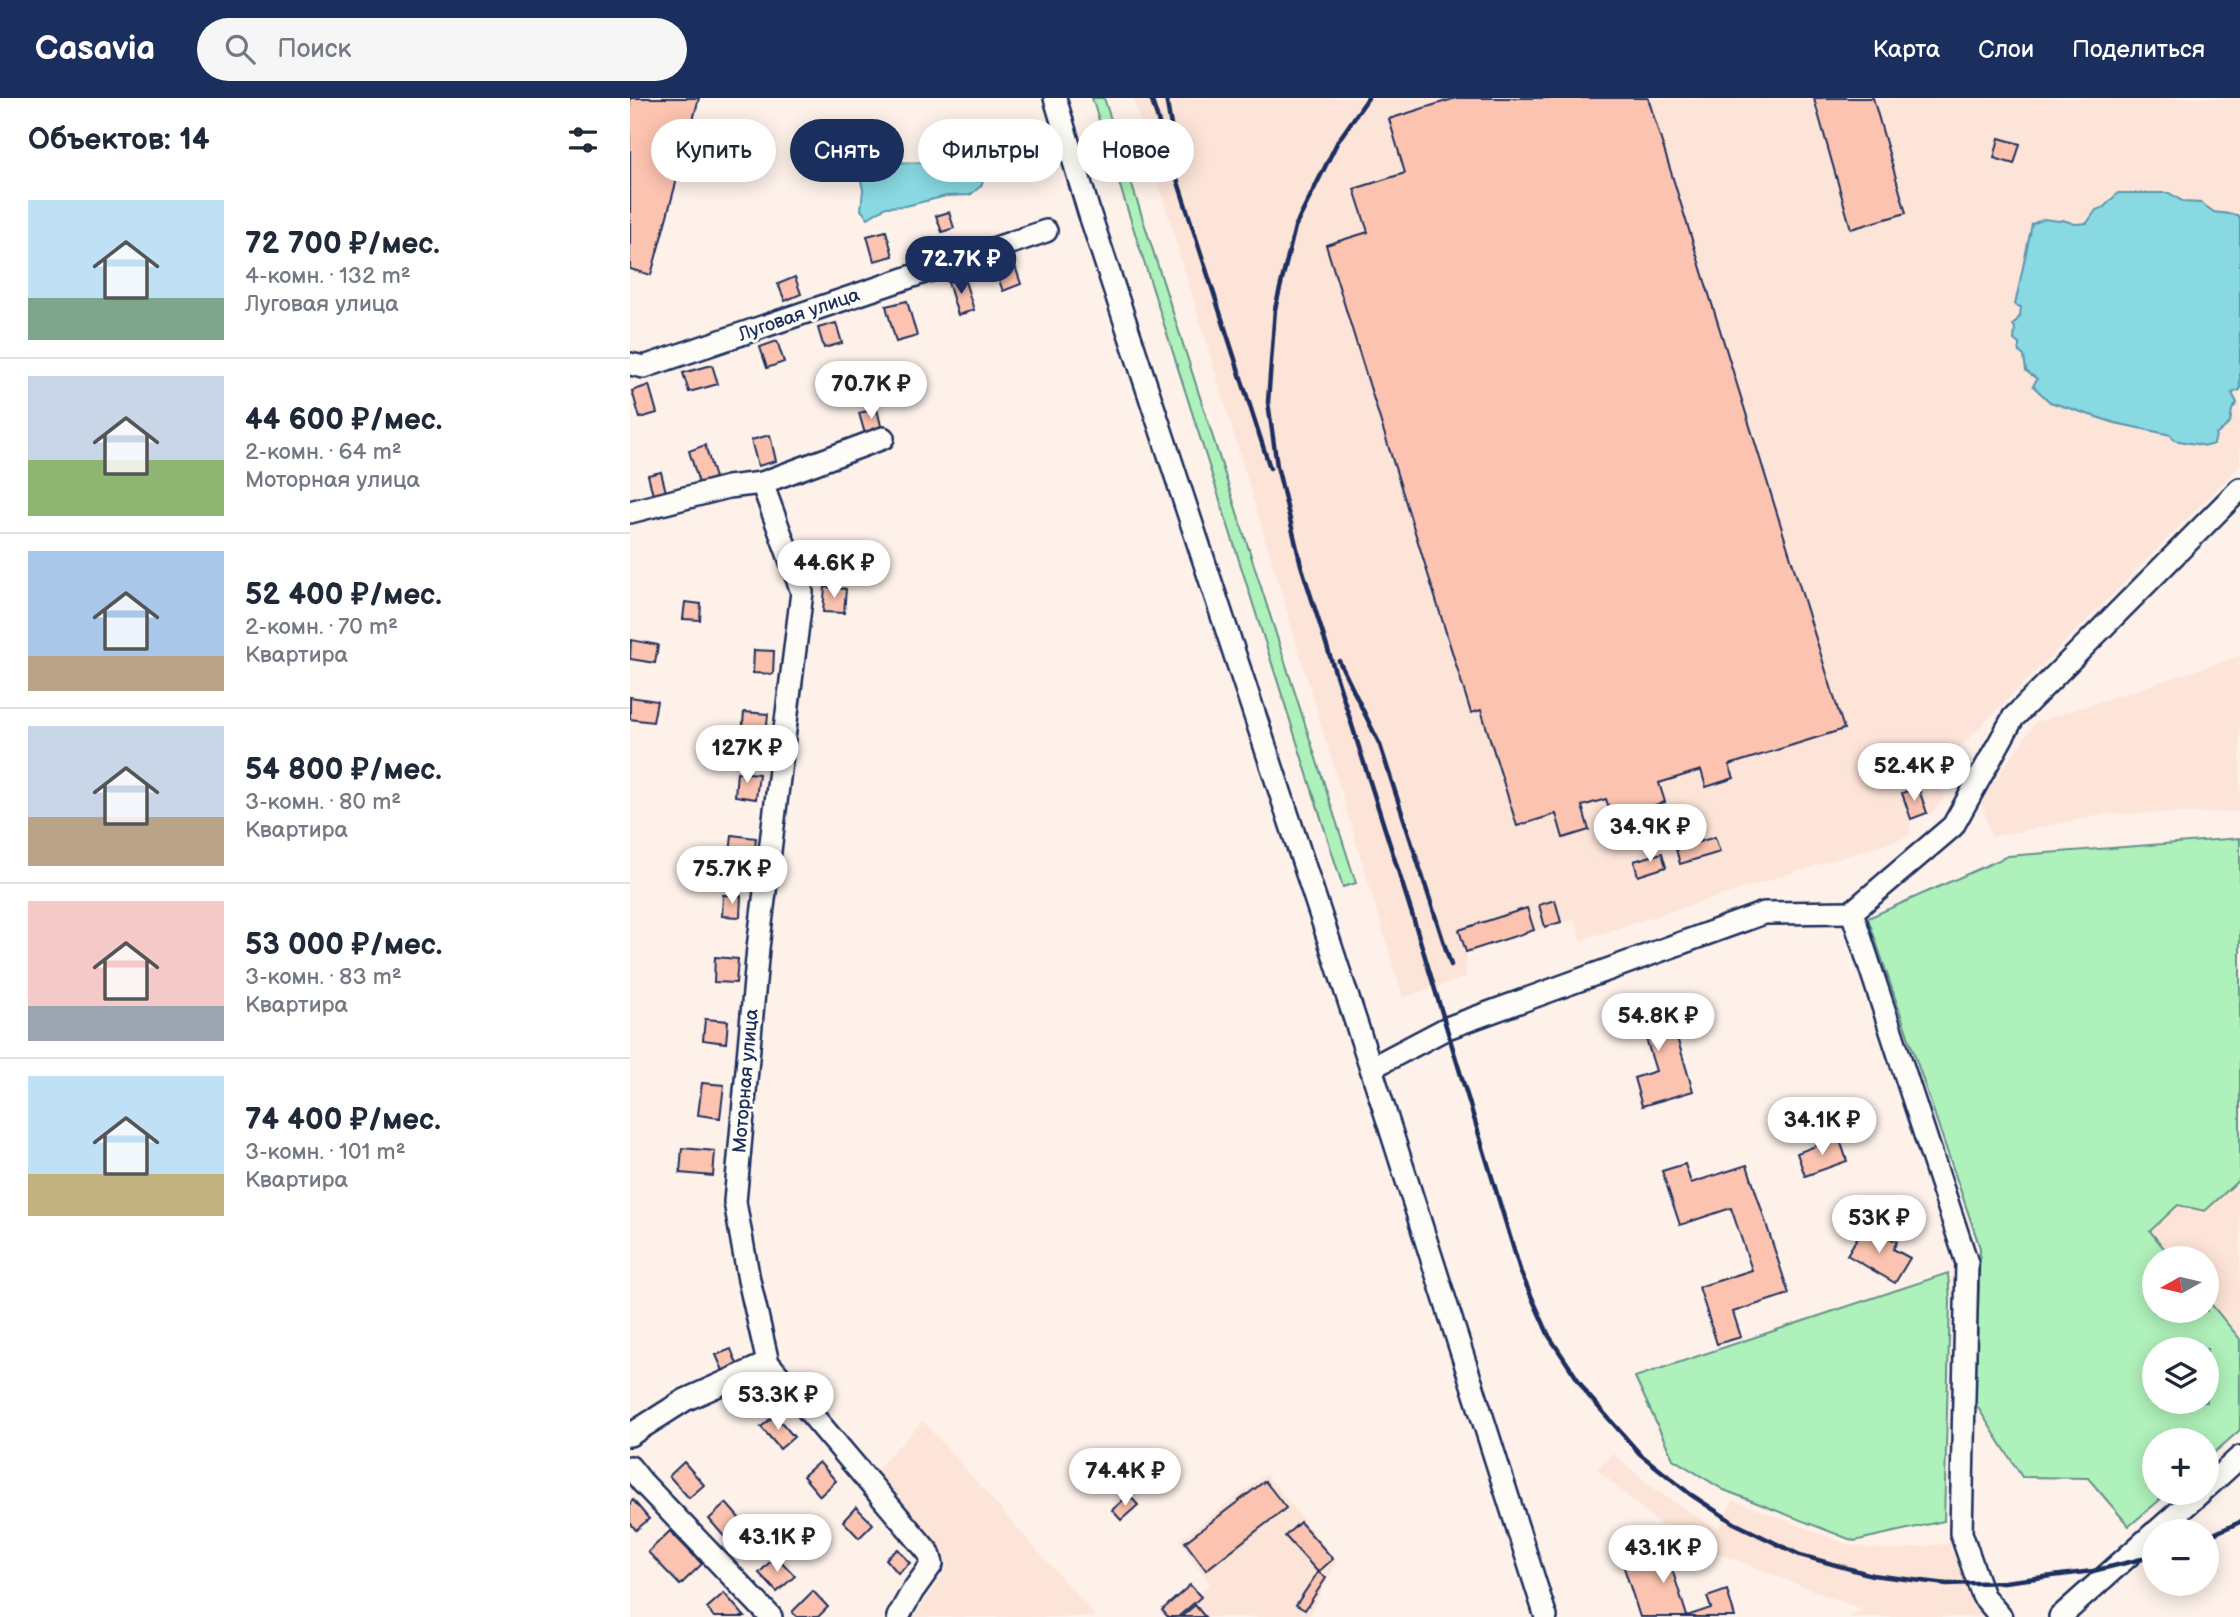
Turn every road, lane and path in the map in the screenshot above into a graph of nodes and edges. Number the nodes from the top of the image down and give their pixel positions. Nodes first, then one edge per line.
1 (1055, 98) edge
2 (1046, 231) dead end
3 (630, 364) edge
4 (883, 438) dead end
5 (762, 483) junction
6 (2240, 489) edge
7 (630, 512) edge
8 (1852, 912) junction
9 (1371, 1068) junction
10 (768, 1363) junction
11 (630, 1436) edge
12 (2240, 1457) edge
13 (630, 1467) edge
14 (2219, 1476) edge
15 (2186, 1505) edge
16 (2170, 1519) edge
17 (2142, 1544) edge
18 (771, 1617) edge
19 (898, 1617) edge
20 (1546, 1617) edge
21 (2001, 1617) edge
22 (2060, 1617) edge

1 - 9 street
2 - 3 street, Луговая улица
4 - 5 street
5 - 7 street
5 - 10 street, Моторная улица
6 - 8 street
8 - 9 street
8 - 21 street
9 - 20 street
10 - 11 street
10 - 19 street, Моторная улица
12 - 14 street
13 - 18 street
15 - 16 street
17 - 22 street

